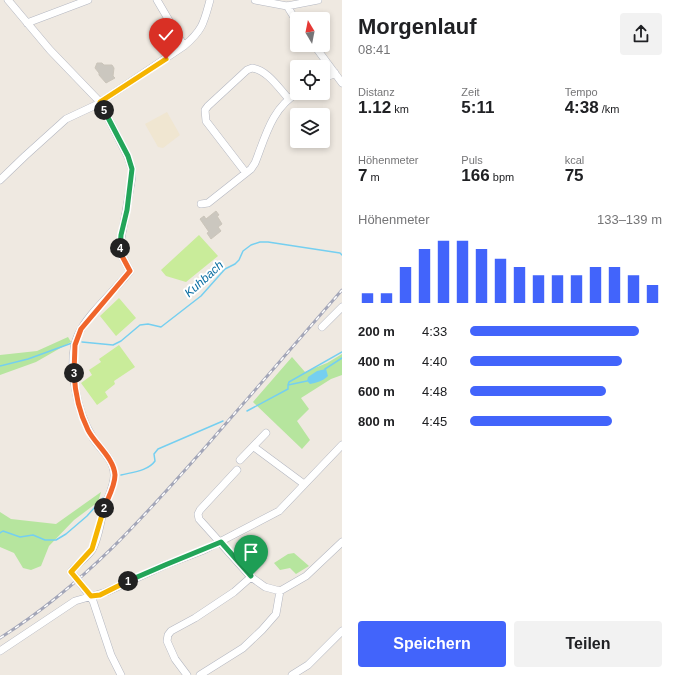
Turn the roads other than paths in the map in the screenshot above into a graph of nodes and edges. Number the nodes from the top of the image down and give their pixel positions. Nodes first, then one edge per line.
1 (8, 0) edge
2 (88, 0) edge
3 (157, 0) edge
4 (210, 0) edge
5 (255, 0) edge
6 (318, 0) edge
7 (287, 6) junction
8 (291, 12) edge
9 (27, 23) junction
10 (184, 46) junction
11 (319, 52) edge
12 (335, 73) junction
13 (330, 76) edge
14 (342, 83) edge
15 (288, 98) joint
16 (100, 102) junction
17 (246, 173) junction
18 (0, 180) edge
19 (201, 204) dead end
20 (342, 307) edge
21 (322, 327) dead end
22 (266, 433) dead end
23 (342, 445) edge
24 (254, 447) junction
25 (240, 460) dead end
26 (237, 470) dead end
27 (304, 484) junction
28 (221, 542) junction
29 (342, 542) edge
30 (251, 576) junction
31 (280, 591) junction
32 (91, 596) junction
33 (342, 631) edge
34 (0, 652) edge
35 (121, 675) edge
36 (187, 675) edge
37 (200, 675) edge
38 (292, 675) edge

1 - 9 street
2 - 9 street
3 - 10 street
4 - 10 street
5 - 7 street
6 - 7 street
7 - 8 street
9 - 16 street
10 - 16 street
11 - 12 street
12 - 13 street
12 - 14 street
15 - 17 street
15 - 17 street
16 - 18 street
16 - 32 street, bridge
17 - 19 street
20 - 21 street
22 - 24 street
23 - 27 street
24 - 25 street
24 - 27 street
26 - 28 street
27 - 28 street
28 - 30 street
28 - 32 street
29 - 31 street
30 - 31 street
30 - 36 street
31 - 37 street
32 - 34 street
32 - 35 street
33 - 38 street

